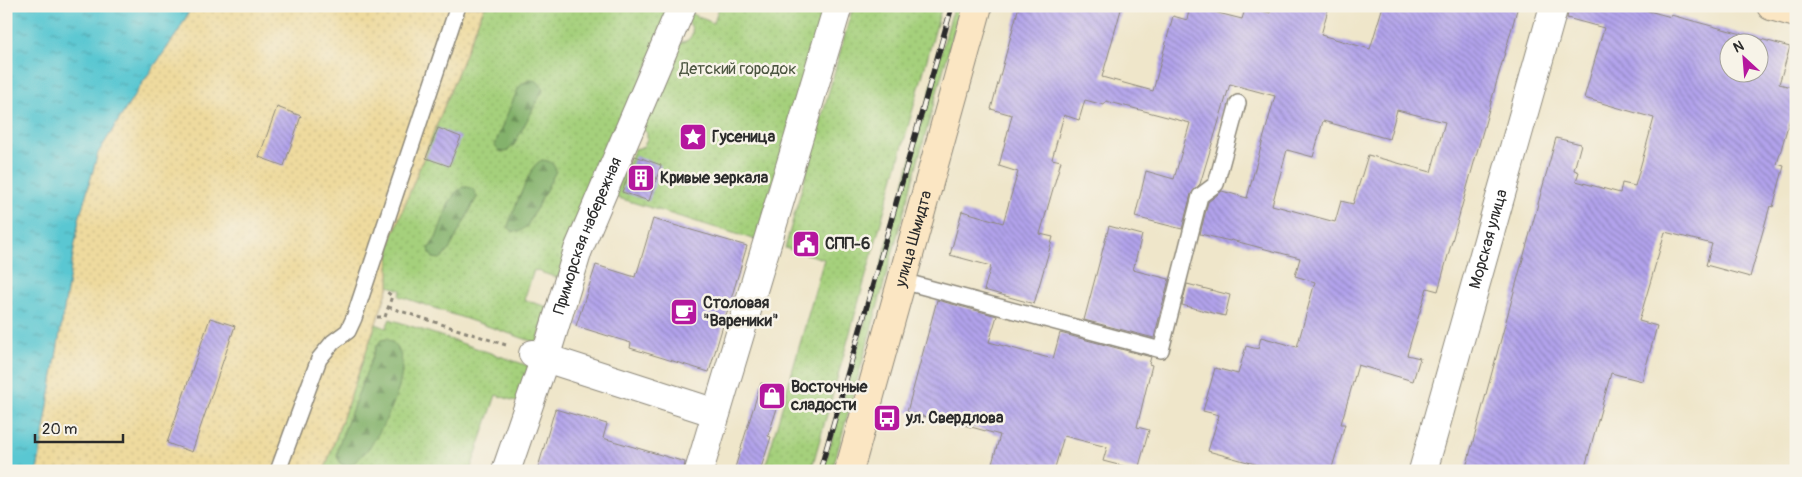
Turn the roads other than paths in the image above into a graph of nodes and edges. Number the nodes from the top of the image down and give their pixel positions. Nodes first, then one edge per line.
1 (458, 6) edge
2 (682, 6) edge
3 (838, 6) edge
4 (978, 6) edge
5 (1554, 6) edge
6 (1771, 6) edge
7 (1796, 13) edge
8 (1238, 103) dead end
9 (902, 281) junction
10 (539, 356) junction
11 (716, 413) junction
12 (278, 471) edge
13 (506, 471) edge
14 (698, 471) edge
15 (849, 471) edge
16 (1423, 471) edge

1 - 12 lane
2 - 10 street, Приморская набережная
3 - 11 street
4 - 9 street, улица Шмидта
5 - 16 street, Морская улица
6 - 7 street
8 - 9 lane
9 - 15 street, улица Шмидта
10 - 11 street
10 - 13 street, Приморская набережная
11 - 14 street

